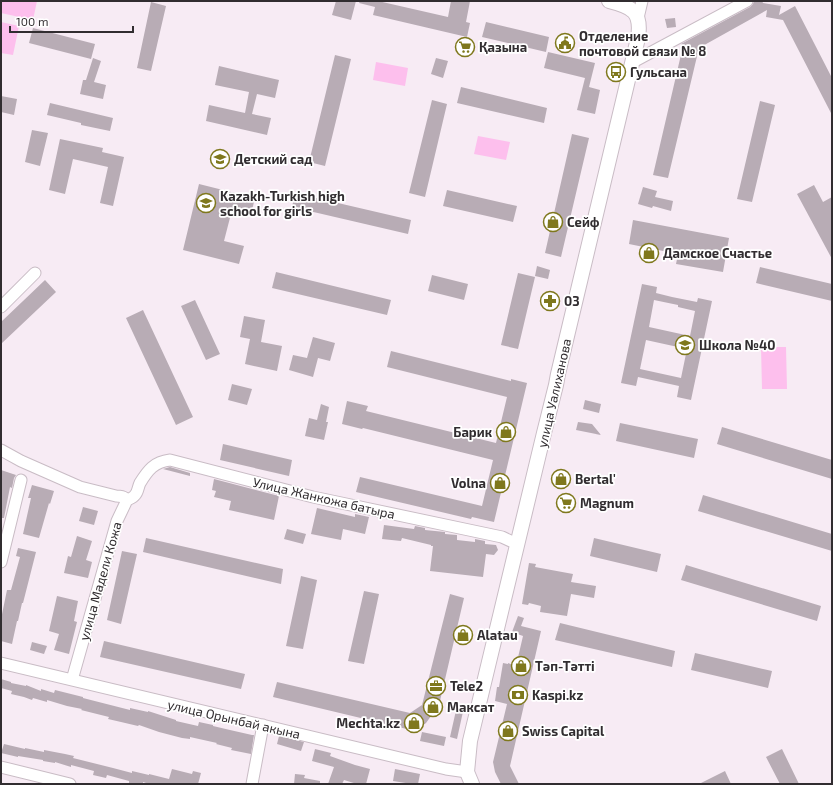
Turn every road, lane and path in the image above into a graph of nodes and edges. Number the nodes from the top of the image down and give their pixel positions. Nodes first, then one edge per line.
1 (609, 1) edge
2 (642, 1) edge
3 (747, 1) edge
4 (638, 18) junction
5 (632, 62) junction
6 (35, 273) dead end
7 (1, 307) edge
8 (1, 450) edge
9 (21, 480) dead end
10 (127, 500) junction
11 (517, 544) junction
12 (1, 562) edge
13 (1, 663) edge
14 (72, 680) junction
15 (263, 725) junction
16 (1, 767) edge
17 (469, 778) edge
18 (54, 782) edge
19 (70, 784) edge
20 (252, 784) edge

1 - 4 main road
2 - 4 street, улица Уалиханова
3 - 5 street
4 - 5 main road, улица Уалиханова
5 - 11 main road, улица Уалиханова
6 - 7 street
8 - 10 street
9 - 12 street
10 - 11 street, Улица Жанкожа батыра
10 - 14 street, улица Мадели Кожа
11 - 17 main road, улица Уалиханова
13 - 14 street, улица Орынбай акына
14 - 15 street, улица Орынбай акына
15 - 17 street, улица Орынбай акына
15 - 20 street
16 - 18 street
18 - 19 street

